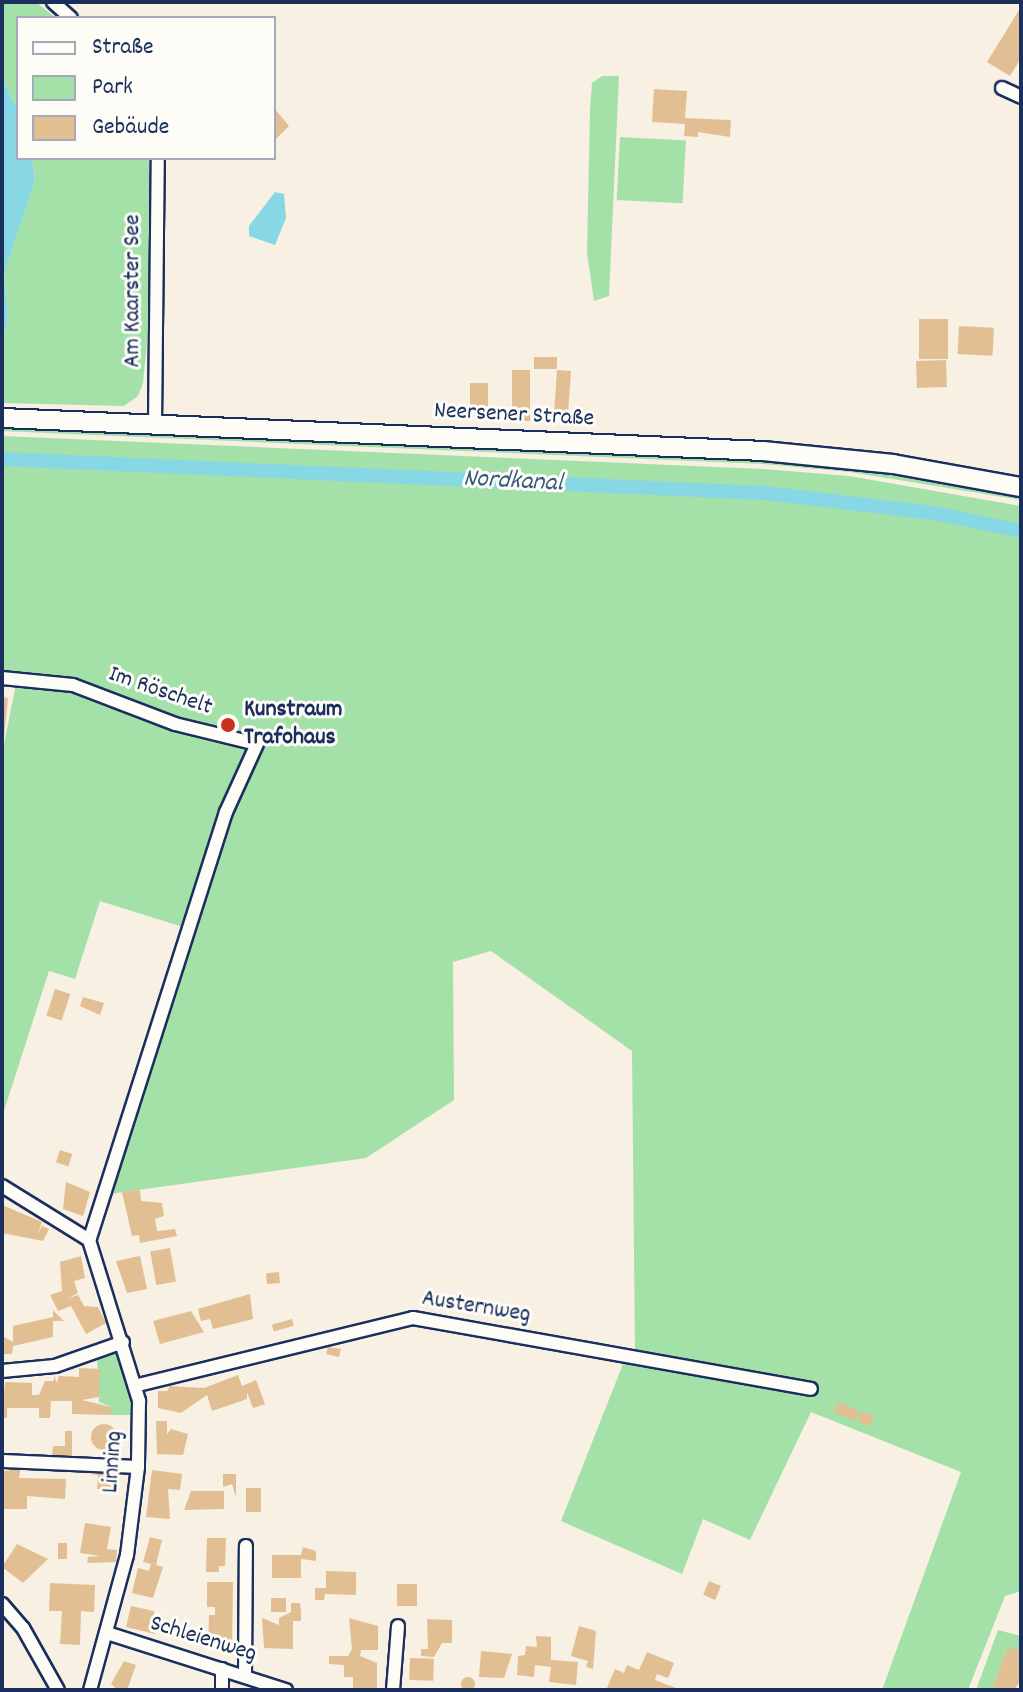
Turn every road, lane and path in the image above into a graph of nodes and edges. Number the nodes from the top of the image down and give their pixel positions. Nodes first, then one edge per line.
1 (53, 2) edge
2 (69, 16) edge
3 (1002, 88) dead end
4 (1021, 97) edge
5 (158, 160) edge
6 (2, 418) edge
7 (155, 424) junction
8 (1021, 487) edge
9 (2, 678) edge
10 (2, 1186) edge
11 (89, 1240) junction
12 (123, 1342) junction
13 (2, 1371) edge
14 (138, 1385) junction
15 (811, 1389) dead end
16 (2, 1461) edge
17 (138, 1467) junction
18 (246, 1546) dead end
19 (2, 1604) edge
20 (398, 1626) dead end
21 (107, 1633) junction
22 (222, 1669) junction
23 (245, 1676) junction
24 (58, 1690) edge
25 (90, 1690) edge
26 (222, 1690) edge
27 (286, 1690) edge
28 (393, 1690) edge

1 - 2 street
3 - 4 street
5 - 7 street, Am Kaarster See
6 - 7 main road, Neersener Straße
7 - 8 main road, Neersener Straße
9 - 11 street, Im Röschelt
10 - 11 street
11 - 12 street, Linning
12 - 13 street
12 - 14 street, Linning
14 - 15 street, Austernweg
14 - 17 street, Linning
16 - 17 street
17 - 21 street, Linning
18 - 23 street
19 - 24 street
20 - 28 street
21 - 22 street, Schleienweg
21 - 25 street, Linning
22 - 23 street, Schleienweg
22 - 26 street
23 - 27 street, Schleienweg

